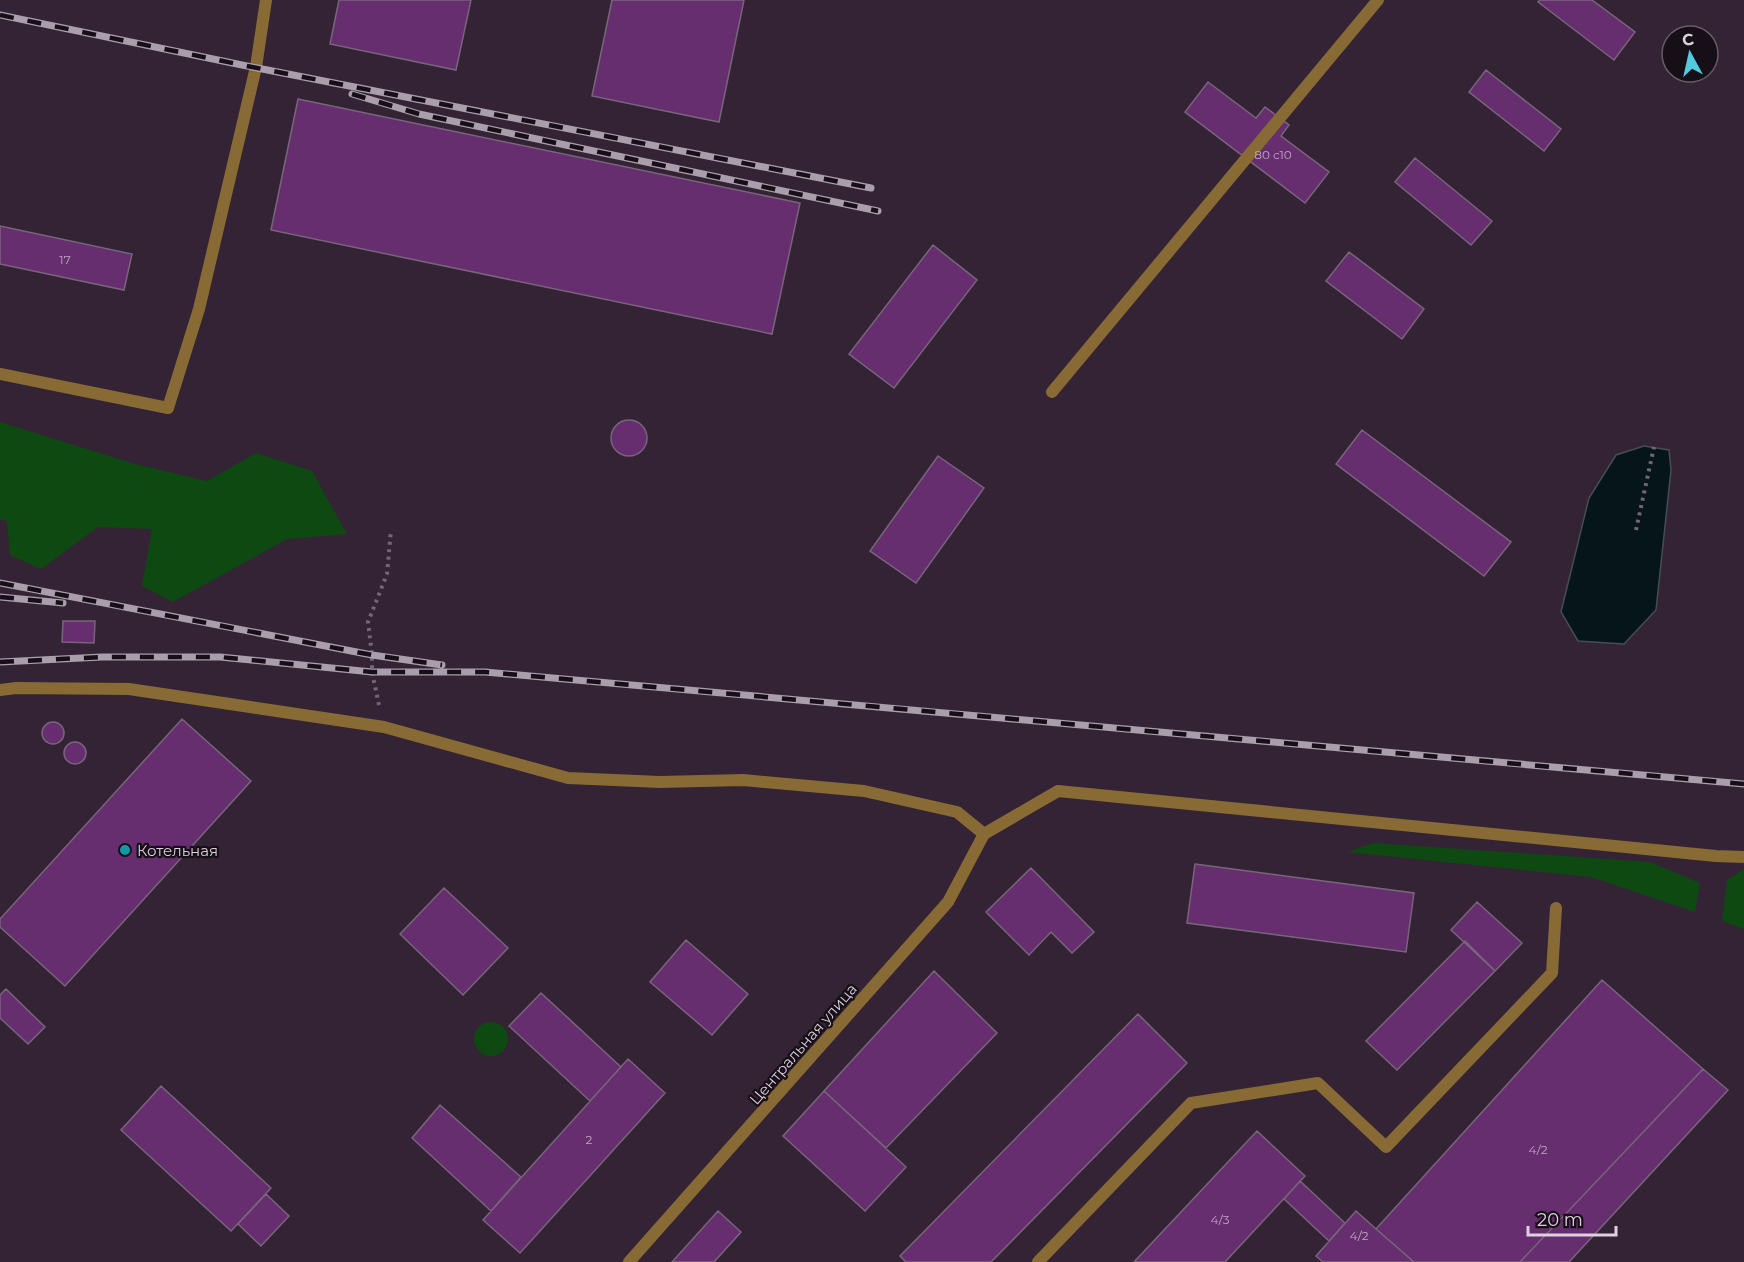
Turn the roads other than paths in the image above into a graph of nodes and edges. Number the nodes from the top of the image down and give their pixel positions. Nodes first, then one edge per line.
1 (266, 0) edge
2 (1378, 0) edge
3 (0, 374) edge
4 (1052, 392) dead end
5 (0, 690) edge
6 (984, 834) junction
7 (1744, 857) edge
8 (1556, 908) dead end
9 (629, 1262) edge
10 (1038, 1262) edge

1 - 3 street
2 - 4 street
5 - 6 street
6 - 7 street
6 - 9 street, Центральная улица
8 - 10 street

